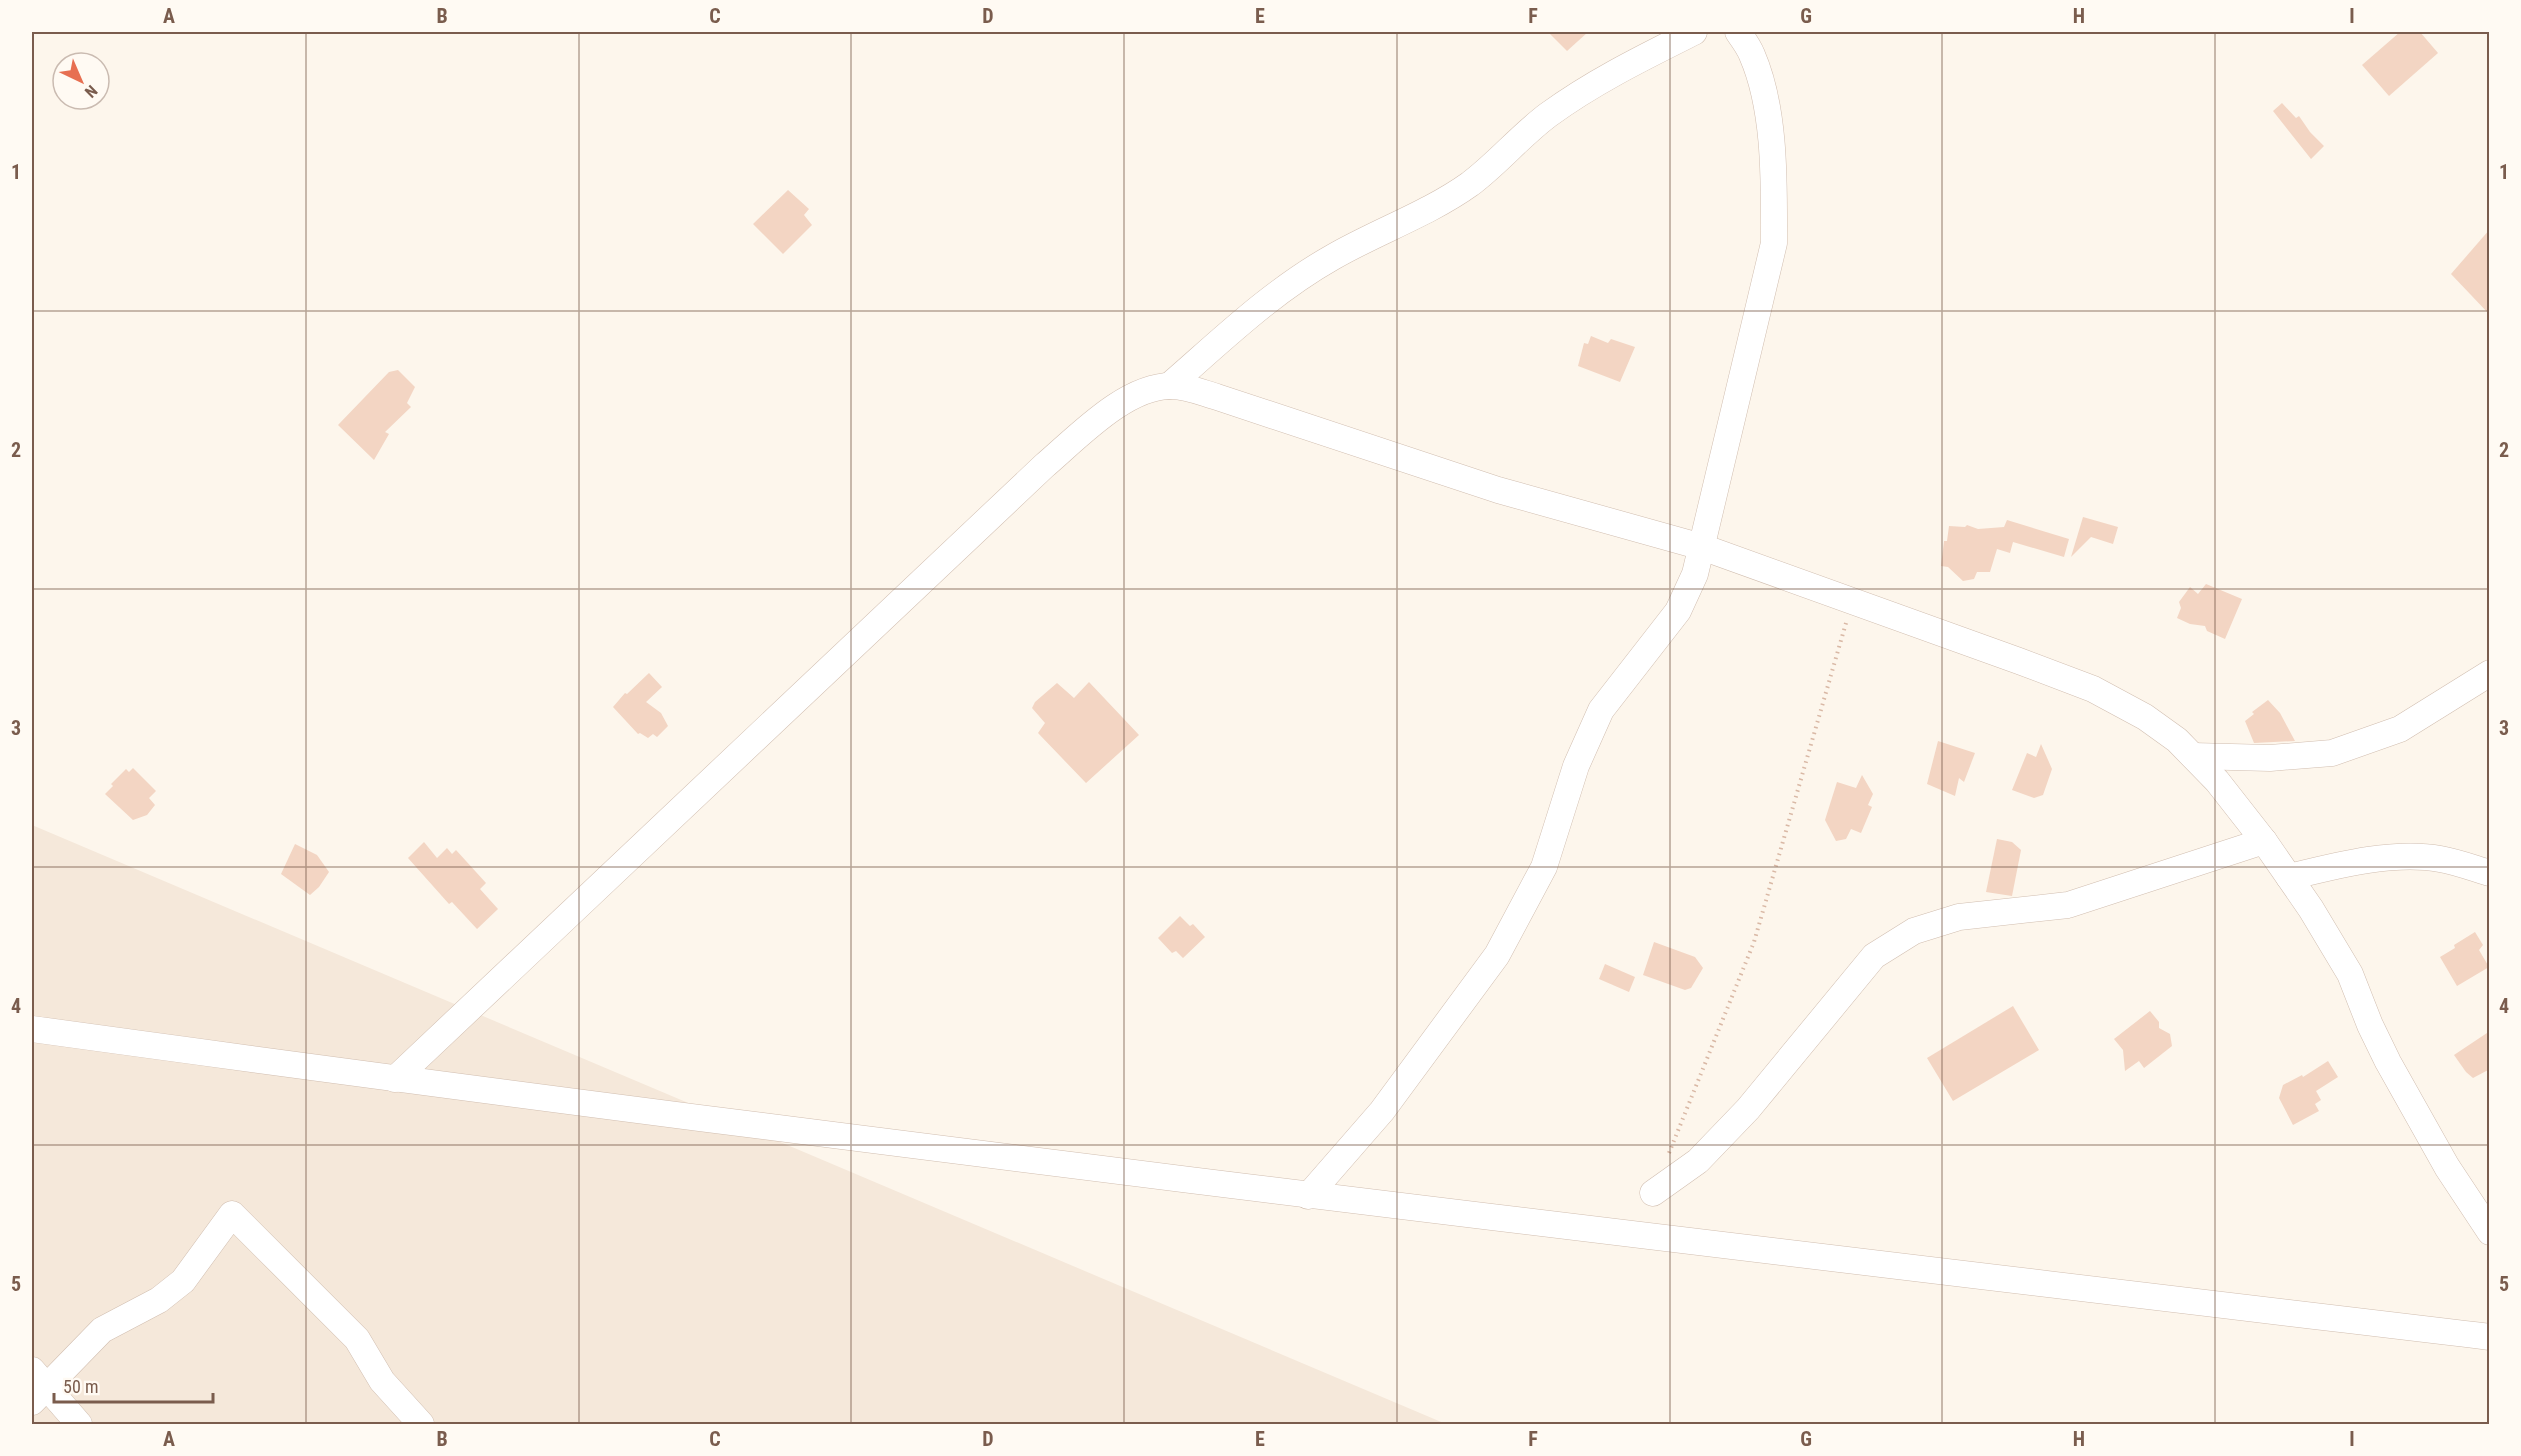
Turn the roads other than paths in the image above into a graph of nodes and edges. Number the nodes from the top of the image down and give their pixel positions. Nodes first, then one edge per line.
1 (1694, 32) edge
2 (1738, 32) edge
3 (1169, 386) junction
4 (1702, 547) junction
5 (2490, 673) edge
6 (2193, 756) junction
7 (2264, 841) junction
8 (2490, 873) edge
9 (2289, 877) junction
10 (32, 1029) edge
11 (395, 1080) junction
12 (1653, 1193) road end
13 (1308, 1196) junction
14 (2490, 1232) edge
15 (2490, 1337) edge
16 (36, 1387) edge
17 (79, 1425) edge
18 (421, 1425) edge

1 - 3 street
2 - 4 street
3 - 4 street
3 - 11 street
4 - 6 street
4 - 13 street
5 - 6 street
6 - 7 street
7 - 9 street
7 - 12 street
8 - 9 street
9 - 14 street
10 - 11 street
11 - 13 street
13 - 15 street
16 - 17 street
16 - 18 street

